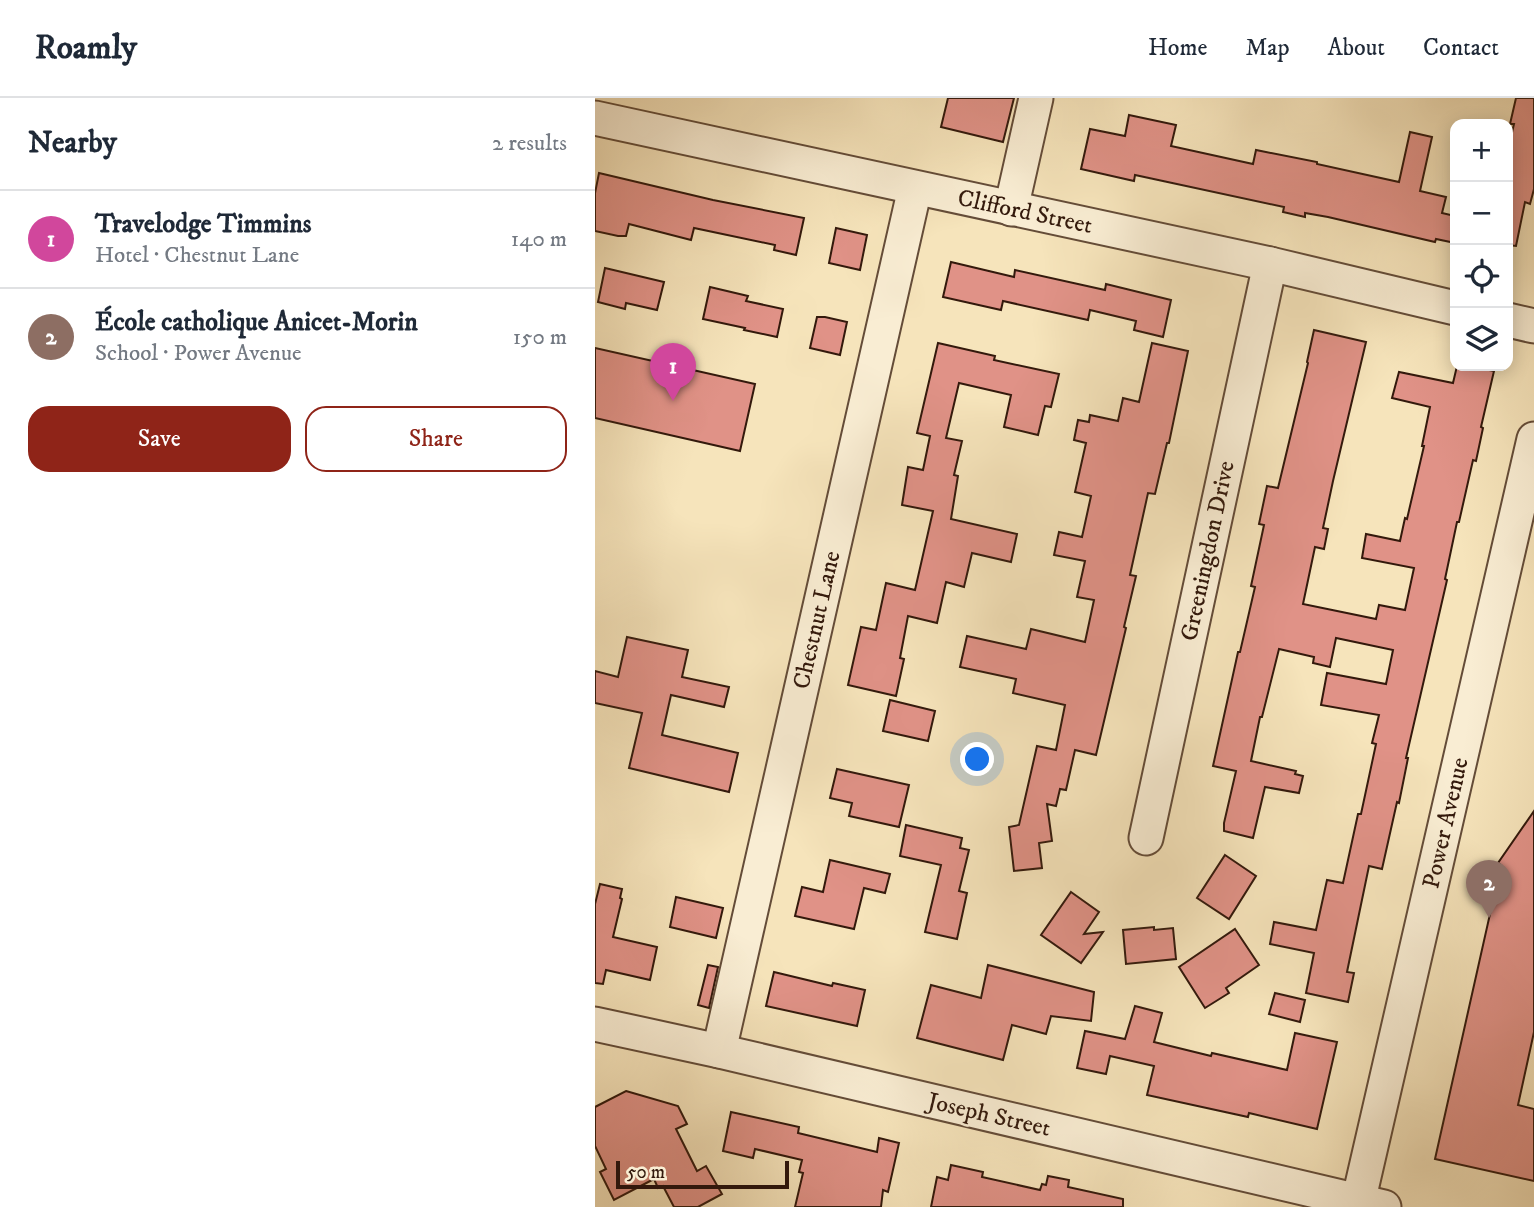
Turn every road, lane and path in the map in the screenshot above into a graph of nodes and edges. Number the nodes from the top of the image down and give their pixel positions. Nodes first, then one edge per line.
1 (1036, 98) edge
2 (595, 118) edge
3 (915, 188) junction
4 (1011, 209) junction
5 (1270, 264) junction
6 (1450, 307) edge
7 (1513, 321) edge
8 (1534, 326) edge
9 (1534, 439) edge
10 (1146, 838) dead end
11 (595, 1024) edge
12 (719, 1051) junction
13 (1367, 1205) edge

1 - 4 street
2 - 3 street, Clifford Street
3 - 4 street, Clifford Street
3 - 12 street, Chestnut Lane
4 - 5 street, Clifford Street
5 - 6 street, Clifford Street
5 - 10 street, Greeningdon Drive
7 - 8 street
9 - 13 street, Power Avenue
11 - 12 street, Joseph Street
12 - 13 street, Joseph Street

